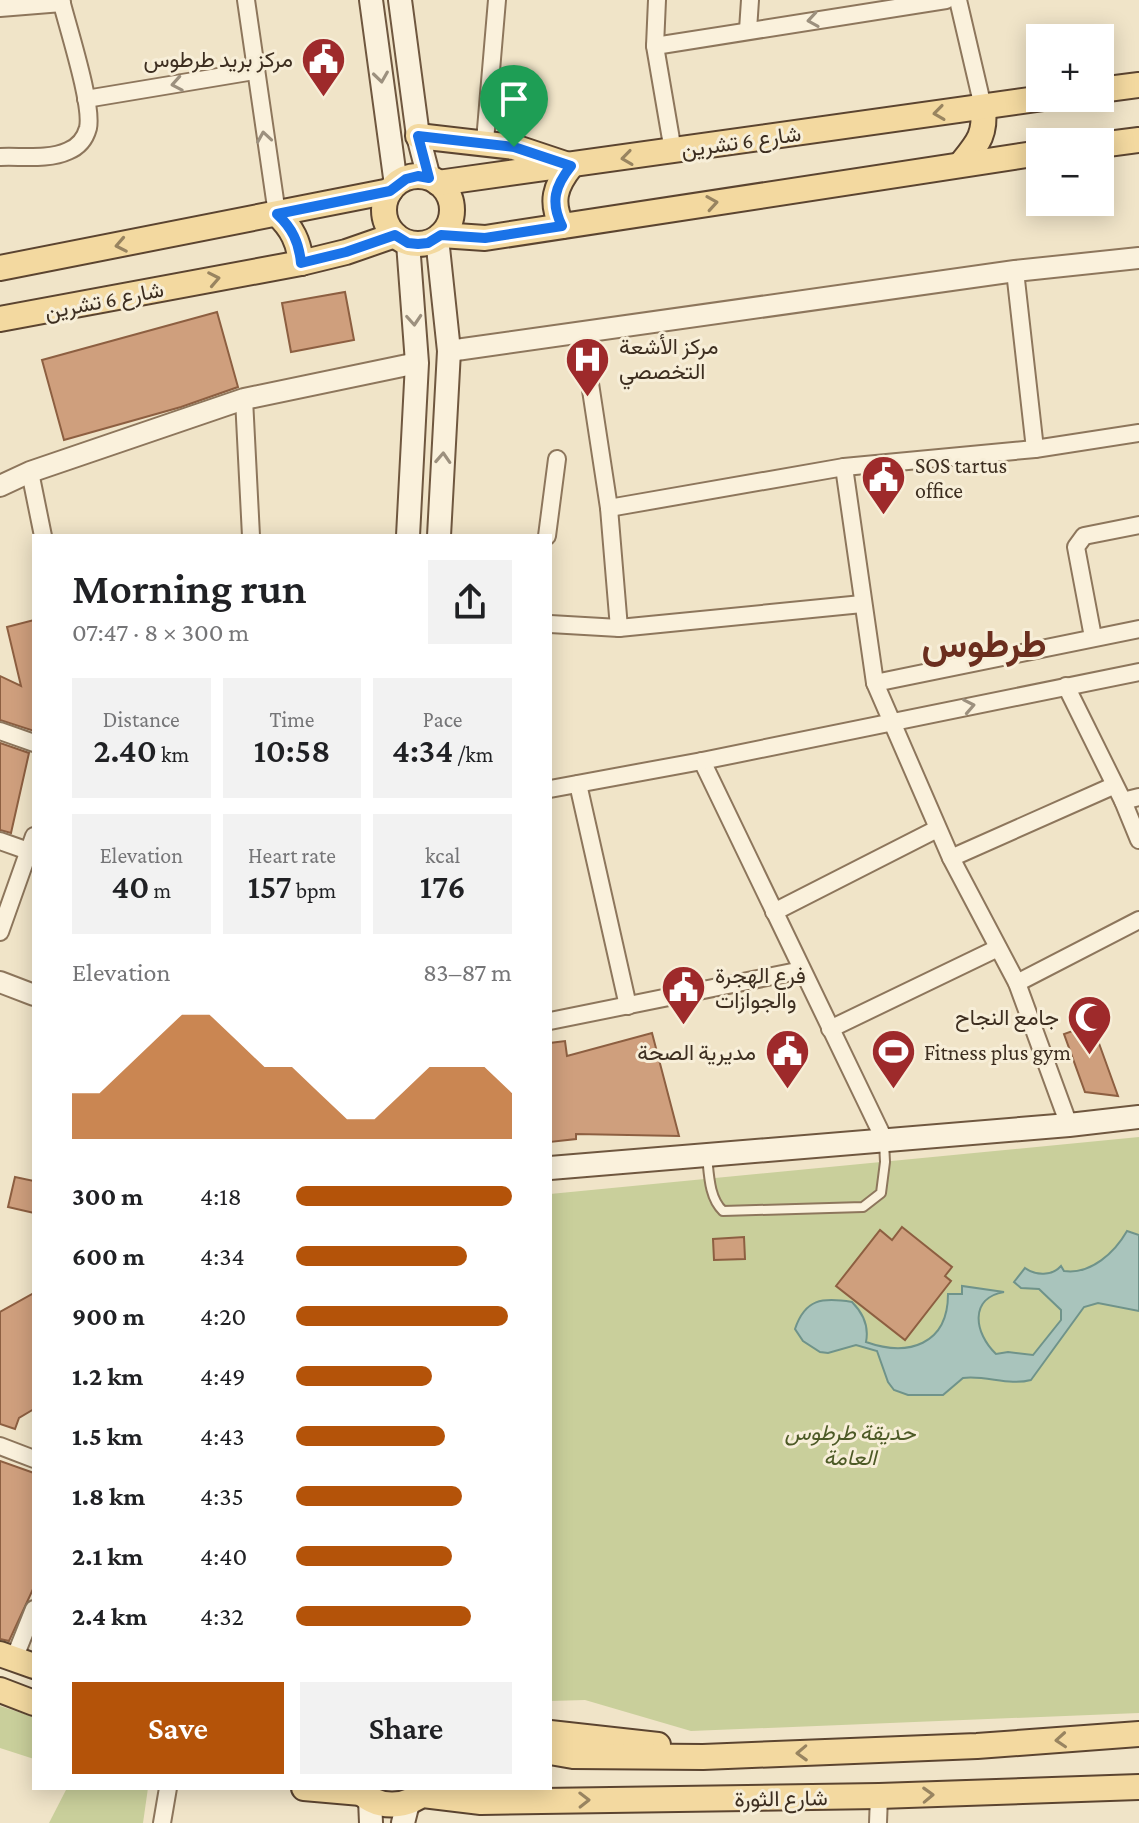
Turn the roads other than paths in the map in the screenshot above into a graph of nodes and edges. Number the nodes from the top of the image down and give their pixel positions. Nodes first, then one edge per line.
1 (246, 0) edge
2 (371, 0) edge
3 (400, 0) edge
4 (497, 0) edge
5 (657, 0) edge
6 (750, 0) edge
7 (946, 0) edge
8 (958, 0) edge
9 (62, 1) edge
10 (0, 8) edge
11 (748, 30) junction
12 (655, 46) junction
13 (254, 71) junction
14 (1139, 85) edge
15 (1114, 88) edge
16 (86, 99) junction
17 (1026, 101) edge
18 (983, 107) junction
19 (418, 136) junction
20 (1139, 140) edge
21 (485, 141) junction
22 (1114, 143) edge
23 (673, 151) junction
24 (1026, 155) edge
25 (0, 157) edge
26 (961, 164) junction
27 (571, 166) junction
28 (434, 181) junction
29 (393, 188) junction
30 (277, 214) junction
31 (562, 226) junction
32 (439, 236) junction
33 (402, 239) junction
34 (1139, 258) edge
35 (301, 263) junction
36 (0, 268) edge
37 (1015, 271) junction
38 (0, 319) edge
39 (582, 331) junction
40 (449, 351) junction
41 (417, 363) junction
42 (244, 399) junction
43 (1139, 433) edge
44 (1035, 449) junction
45 (557, 459) dead end
46 (844, 467) junction
47 (30, 472) junction
48 (0, 486) edge
49 (609, 508) junction
50 (1139, 525) edge
51 (43, 534) edge
52 (251, 534) edge
53 (408, 534) edge
54 (439, 534) edge
55 (547, 534) edge
56 (862, 604) junction
57 (552, 624) edge
58 (619, 628) junction
59 (1139, 629) edge
60 (1093, 637) junction
61 (1139, 672) edge
62 (875, 683) junction
63 (1066, 686) junction
64 (892, 722) junction
65 (0, 731) edge
66 (32, 742) edge
67 (702, 761) junction
68 (578, 784) junction
69 (1113, 786) junction
70 (552, 789) edge
71 (1131, 799) edge
72 (937, 829) junction
73 (1139, 840) edge
74 (0, 841) edge
75 (32, 847) edge
76 (32, 850) edge
77 (951, 858) junction
78 (774, 912) junction
79 (1139, 920) edge
80 (0, 932) edge
81 (998, 948) junction
82 (802, 970) junction
83 (0, 982) edge
84 (1017, 983) junction
85 (32, 994) edge
86 (628, 1006) junction
87 (552, 1021) edge
88 (830, 1029) junction
89 (1139, 1117) edge
90 (1069, 1125) junction
91 (884, 1139) junction
92 (707, 1155) junction
93 (552, 1168) edge
94 (0, 1446) edge
95 (32, 1458) edge
96 (32, 1615) edge
97 (16, 1660) edge
98 (0, 1690) edge
99 (32, 1702) edge
100 (552, 1733) edge
101 (1139, 1734) edge
102 (552, 1752) edge
103 (703, 1757) junction
104 (1139, 1787) edge
105 (168, 1790) edge
106 (313, 1790) edge
107 (879, 1796) junction
108 (365, 1801) edge
109 (416, 1802) edge
110 (162, 1823) edge
111 (878, 1823) edge

1 - 13 street
2 -> 29 main road
3 - 19 main road
4 - 21 street
5 - 12 street
6 - 11 street
7 -> 11 street
8 - 18 street
9 - 10 street
9 - 16 street
11 - 12 street
12 - 23 street
13 -> 16 street
30 -> 13 street
14 - 15 main road
16 - 25 street
17 - 18 main road, شارع 6 تشرين
18 -> 23 main road, شارع 6 تشرين
18 - 26 main road
19 - 21 main road
19 - 28 main road
20 - 22 main road
21 - 27 main road
23 -> 27 main road, شارع 6 تشرين
24 - 26 main road
31 -> 26 main road
27 - 28 main road, شارع 6 تشرين
27 - 31 main road
28 - 29 main road
28 - 32 main road
29 - 30 main road
29 - 33 main road
30 - 35 main road
30 -> 36 main road
31 - 32 main road
32 - 33 main road
32 - 40 main road
33 - 35 main road, شارع 6 تشرين
33 -> 41 main road
34 - 37 street
38 -> 35 main road, شارع 6 تشرين
37 - 39 street
37 - 44 street
39 - 40 street
39 - 49 street
54 -> 40 main road
41 - 42 street
41 - 53 main road
42 - 47 street
42 - 52 street
43 - 44 street
44 - 46 street
45 - 55 street
46 - 49 street
46 - 56 street
47 - 48 street
47 - 51 street
49 - 58 street
50 - 60 street
56 - 58 street
56 - 62 street
57 - 58 street
59 - 60 street
60 - 62 street
61 - 63 street
62 - 64 street
64 -> 63 street
63 - 69 street
64 - 67 street
64 - 72 street
65 - 66 street
67 - 68 street
67 - 78 street
68 - 70 street
68 - 86 street
69 - 71 street
69 - 77 street
71 - 73 street
72 - 77 street
72 - 78 street
74 - 75 street
76 - 80 street
77 - 81 street
78 - 82 street
79 - 84 street
81 - 84 street
81 - 88 street
82 - 86 street
82 - 88 street
83 - 85 street
84 - 90 street
86 - 87 street
88 - 91 street
89 - 90 main road
90 - 91 main road
91 - 92 main road
91 - 92 lane
92 - 93 main road
94 - 95 street
96 - 97 street
98 - 99 main road
100 - 103 main road
101 -> 103 main road, شارع الثورة
102 - 103 main road, شارع الثورة
107 -> 104 main road, شارع الثورة
105 - 110 street
106 - 108 main road
109 -> 107 main road, شارع الثورة
107 - 111 street
108 - 109 main road, شارع الثورة

